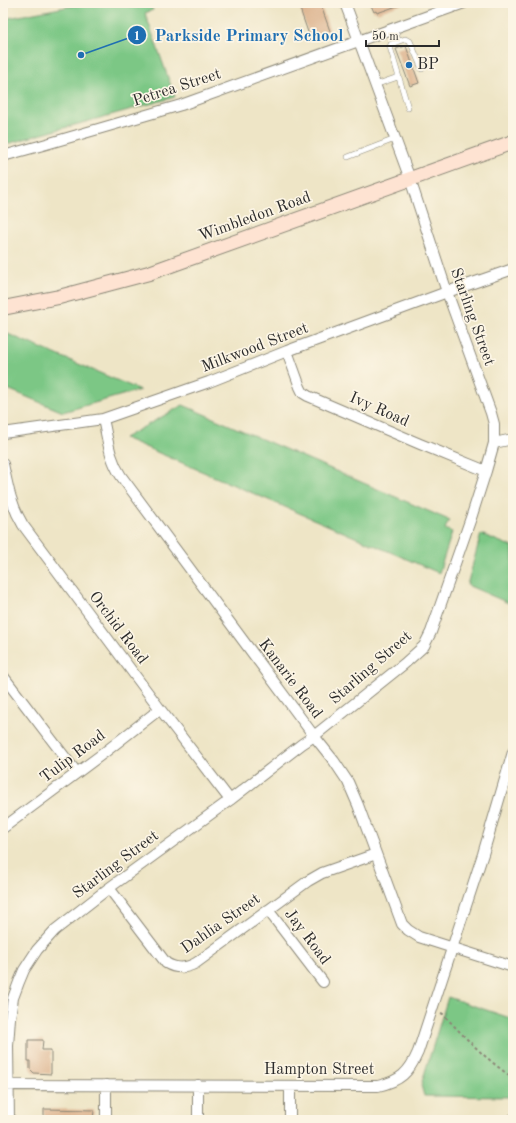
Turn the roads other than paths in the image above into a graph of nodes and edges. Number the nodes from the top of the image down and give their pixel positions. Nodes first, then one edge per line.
1 (345, 3) edge
2 (464, 3) edge
3 (394, 29) junction
4 (359, 41) junction
5 (398, 42) junction
6 (422, 69) dead end
7 (398, 77) junction
8 (375, 85) junction
9 (408, 108) dead end
10 (395, 139) junction
11 (513, 142) edge
12 (3, 156) edge
13 (348, 157) dead end
14 (410, 179) junction
15 (513, 269) edge
16 (447, 292) junction
17 (3, 308) edge
18 (287, 351) junction
19 (103, 419) junction
20 (3, 433) edge
21 (513, 439) edge
22 (494, 443) junction
23 (3, 464) edge
24 (486, 471) junction
25 (3, 676) edge
26 (160, 709) junction
27 (314, 736) junction
28 (513, 752) edge
29 (77, 773) junction
30 (230, 800) junction
31 (3, 828) edge
32 (376, 854) junction
33 (109, 888) junction
34 (268, 910) junction
35 (452, 948) junction
36 (513, 967) edge
37 (323, 982) dead end
38 (3, 994) edge
39 (13, 998) junction
40 (6, 1085) edge
41 (106, 1085) junction
42 (198, 1085) junction
43 (290, 1086) junction
44 (9, 1120) edge
45 (106, 1120) edge
46 (198, 1120) edge
47 (290, 1120) edge

1 - 4 street, Starling Street
2 - 3 street, Petrea Street
3 - 4 street, Petrea Street
3 - 5 lane
4 - 8 street, Starling Street
4 - 12 street, Petrea Street
5 - 6 lane
5 - 7 lane
7 - 8 lane
7 - 9 lane
8 - 10 street, Starling Street
10 - 13 lane
10 - 14 street, Starling Street
11 - 14 street, Wimbledon Road
14 - 16 street, Starling Street
14 - 17 street, Wimbledon Road
15 - 16 street, Milkwood Street
16 - 18 street, Milkwood Street
16 - 22 street, Starling Street
18 - 19 street, Milkwood Street
18 - 24 street, Ivy Road
19 - 20 street, Milkwood Street
19 - 27 street, Kanarie Road
21 - 22 street
22 - 24 street, Starling Street
23 - 26 street, Orchid Road
24 - 27 street, Starling Street
25 - 29 street
26 - 29 street, Tulip Road
26 - 30 street, Orchid Road
27 - 30 street, Starling Street
27 - 32 street, Kanarie Road
28 - 35 street, Hampton Street
29 - 31 street, Tulip Road
30 - 33 street, Starling Street
32 - 34 street, Dahlia Street
32 - 35 street, Kanarie Road
33 - 34 street, Dahlia Street
33 - 39 street, Starling Street
34 - 37 street, Jay Road
35 - 36 street, Kanarie Road
35 - 43 street, Hampton Street
38 - 39 street
39 - 40 street, Starling Street
40 - 41 street, Hampton Street
40 - 44 street, Starling Street
41 - 42 street, Hampton Street
41 - 45 street
42 - 43 street, Hampton Street
42 - 46 street
43 - 47 street

